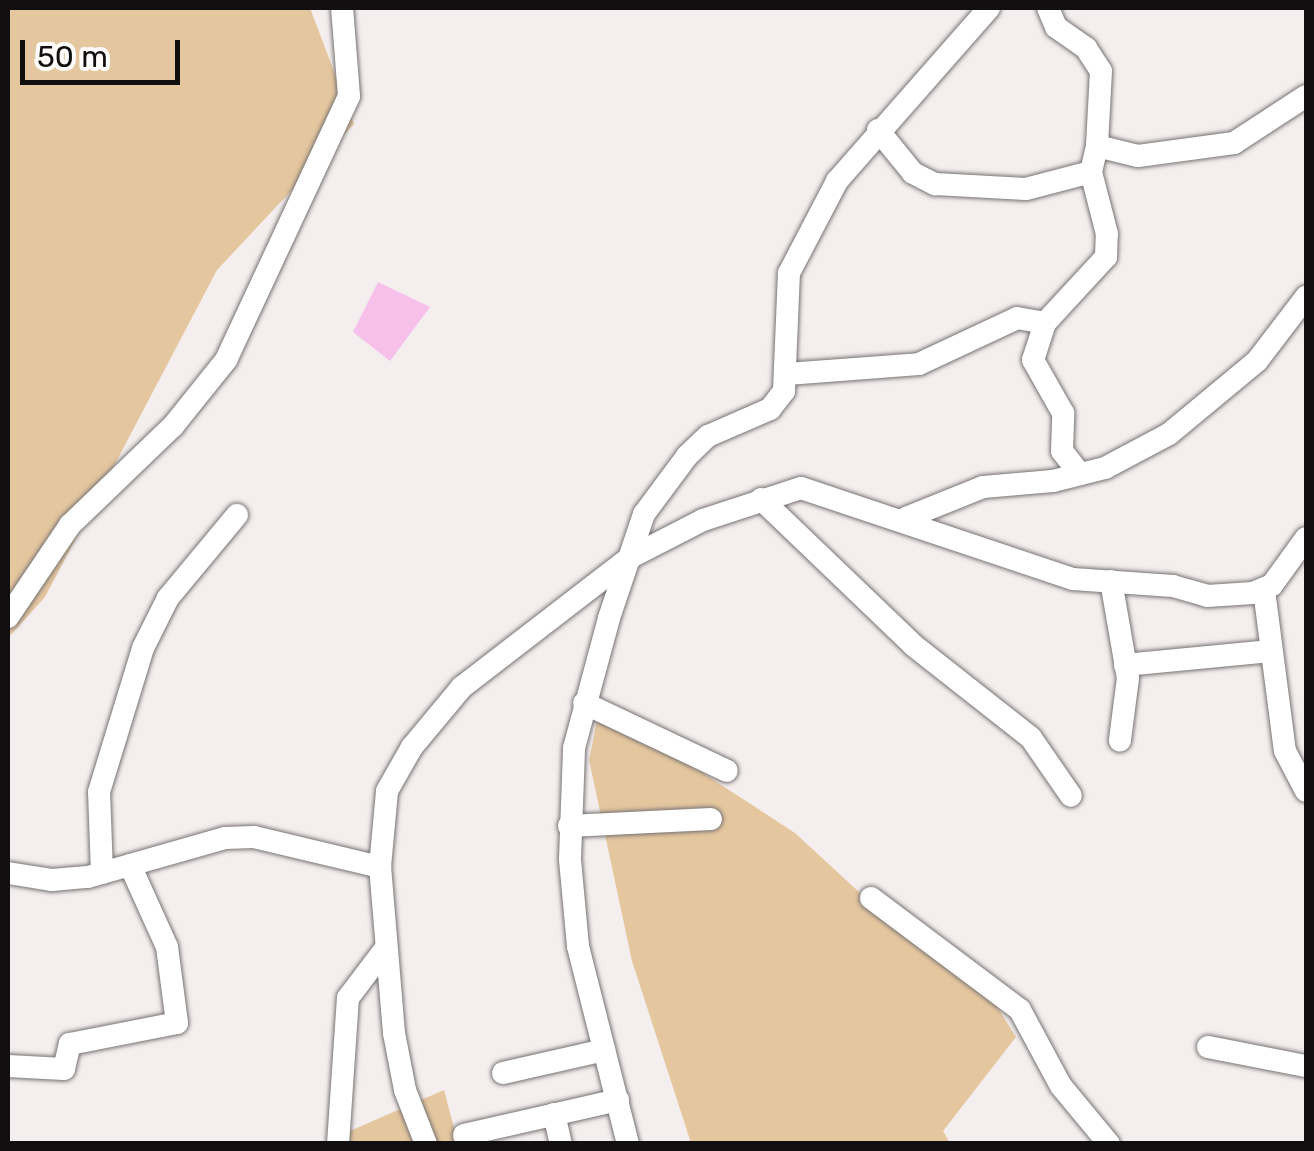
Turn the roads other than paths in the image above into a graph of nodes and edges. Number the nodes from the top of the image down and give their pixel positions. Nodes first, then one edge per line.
1 (342, 8) edge
2 (989, 8) edge
3 (1048, 8) edge
4 (1306, 96) edge
5 (878, 130) junction
6 (1097, 146) junction
7 (1091, 172) junction
8 (1306, 297) edge
9 (1045, 323) junction
10 (787, 374) junction
11 (1080, 474) junction
12 (761, 499) junction
13 (237, 515) dead end
14 (906, 518) junction
15 (1306, 538) edge
16 (630, 557) junction
17 (1111, 581) junction
18 (1264, 590) junction
19 (8, 617) edge
20 (1270, 651) junction
21 (1126, 665) junction
22 (584, 703) junction
23 (1120, 740) dead end
24 (727, 770) dead end
25 (1306, 791) edge
26 (1071, 796) dead end
27 (711, 819) dead end
28 (569, 826) junction
29 (130, 865) junction
30 (380, 868) junction
31 (8, 872) edge
32 (102, 873) junction
33 (871, 898) dead end
34 (385, 949) junction
35 (1208, 1047) dead end
36 (604, 1050) junction
37 (8, 1066) edge
38 (1306, 1066) edge
39 (503, 1073) dead end
40 (618, 1100) junction
41 (554, 1114) junction
42 (511, 1134) edge
43 (464, 1135) dead end
44 (338, 1144) edge
45 (426, 1144) edge
46 (561, 1144) edge
47 (628, 1144) edge
48 (1109, 1144) edge

1 - 19 street
2 - 5 street
3 - 6 street
4 - 6 street
5 - 7 street
5 - 10 street
6 - 7 street
7 - 9 street
8 - 11 street
9 - 10 street
9 - 11 street
10 - 16 street
11 - 14 street
12 - 14 street
12 - 16 street
12 - 26 street
13 - 32 street
14 - 17 street
15 - 18 street
16 - 22 street
16 - 30 street
17 - 18 street
17 - 21 street
18 - 20 street
20 - 21 street
20 - 25 street
21 - 23 street
22 - 24 street
22 - 28 street
27 - 28 street
28 - 36 street
29 - 30 street
29 - 32 street
29 - 37 street
30 - 34 street
31 - 32 street
33 - 48 street
34 - 44 street
34 - 45 street
35 - 38 street
36 - 39 street
36 - 40 street
40 - 41 street
40 - 47 street
41 - 42 street
41 - 46 street
42 - 43 street

